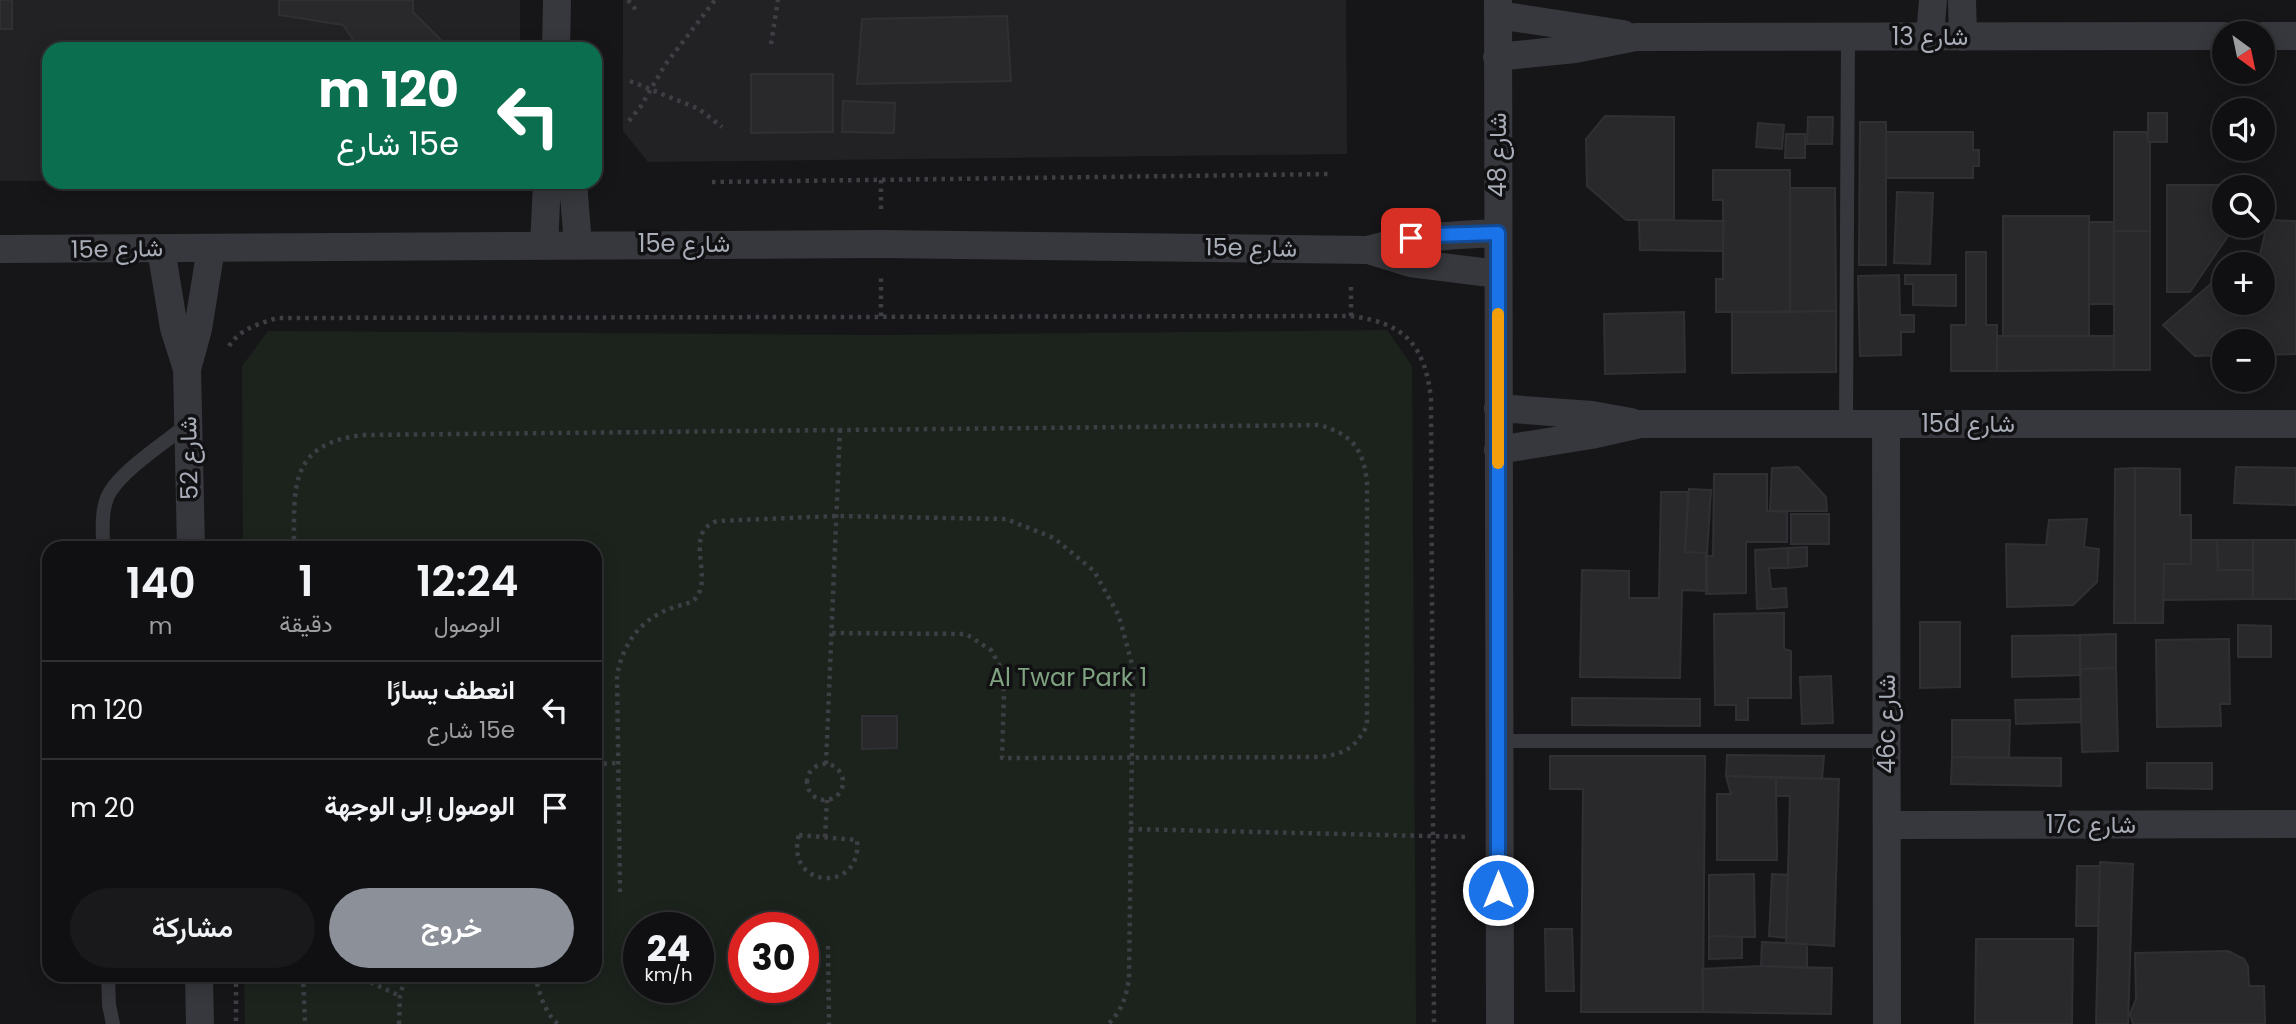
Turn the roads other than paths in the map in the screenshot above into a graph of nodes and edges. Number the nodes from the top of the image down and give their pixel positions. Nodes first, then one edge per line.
1 (557, 0) edge
2 (1933, 0) edge
3 (1962, 0) edge
4 (1497, 8) edge
5 (1930, 36) junction
6 (2212, 36) edge
7 (2275, 36) edge
8 (2296, 36) edge
9 (1636, 37) junction
10 (1848, 37) junction
11 (1964, 37) junction
12 (556, 42) edge
13 (1497, 57) junction
14 (547, 189) edge
15 (574, 189) edge
16 (1498, 233) junction
17 (578, 245) junction
18 (544, 246) junction
19 (161, 248) junction
20 (211, 248) junction
21 (0, 249) edge
22 (1368, 250) junction
23 (1498, 274) junction
24 (187, 369) junction
25 (1498, 408) junction
26 (188, 424) junction
27 (1640, 424) junction
28 (1846, 424) junction
29 (2296, 424) edge
30 (1886, 425) junction
31 (1498, 450) junction
32 (103, 541) edge
33 (191, 541) edge
34 (1498, 741) junction
35 (1887, 741) junction
36 (2296, 824) edge
37 (1887, 825) junction
38 (108, 982) edge
39 (199, 982) edge
40 (113, 1024) edge
41 (200, 1024) edge
42 (1500, 1024) edge
43 (1887, 1024) edge

1 - 12 street
2 - 5 street
3 - 11 street
4 - 9 street, شارع 13
4 - 13 street, شارع 48
5 - 10 street, شارع 13
5 - 11 street, شارع 13
6 - 11 street, شارع 13
7 - 8 street
9 - 10 street, شارع 13
9 - 13 street, شارع 13
10 - 28 lane
13 - 16 street, شارع 48
14 - 18 street
15 - 17 street
16 - 22 street, 15e شارع
16 - 23 street, شارع 48
17 - 18 street, 15e شارع
17 - 22 street, 15e شارع
18 - 20 street, 15e شارع
19 - 20 street, 15e شارع
19 - 21 street, 15e شارع
19 - 24 street, شارع 52
20 - 24 street, شارع 52
22 - 23 street, 15e شارع
23 - 25 street, شارع 48
24 - 26 street, شارع 52
25 - 27 street, 15d شارع
25 - 31 street, شارع 48
26 - 32 lane
26 - 33 street, شارع 52
27 - 28 street, 15d شارع
27 - 31 street, 15d شارع
28 - 30 street, 15d شارع
29 - 30 street, 15d شارع
30 - 35 street, 46c شارع
31 - 34 street, شارع 48
34 - 35 lane
34 - 42 street, شارع 48
35 - 37 street, 46c شارع
36 - 37 street, 17c شارع
37 - 43 street, 46c شارع
38 - 40 lane
39 - 41 street

